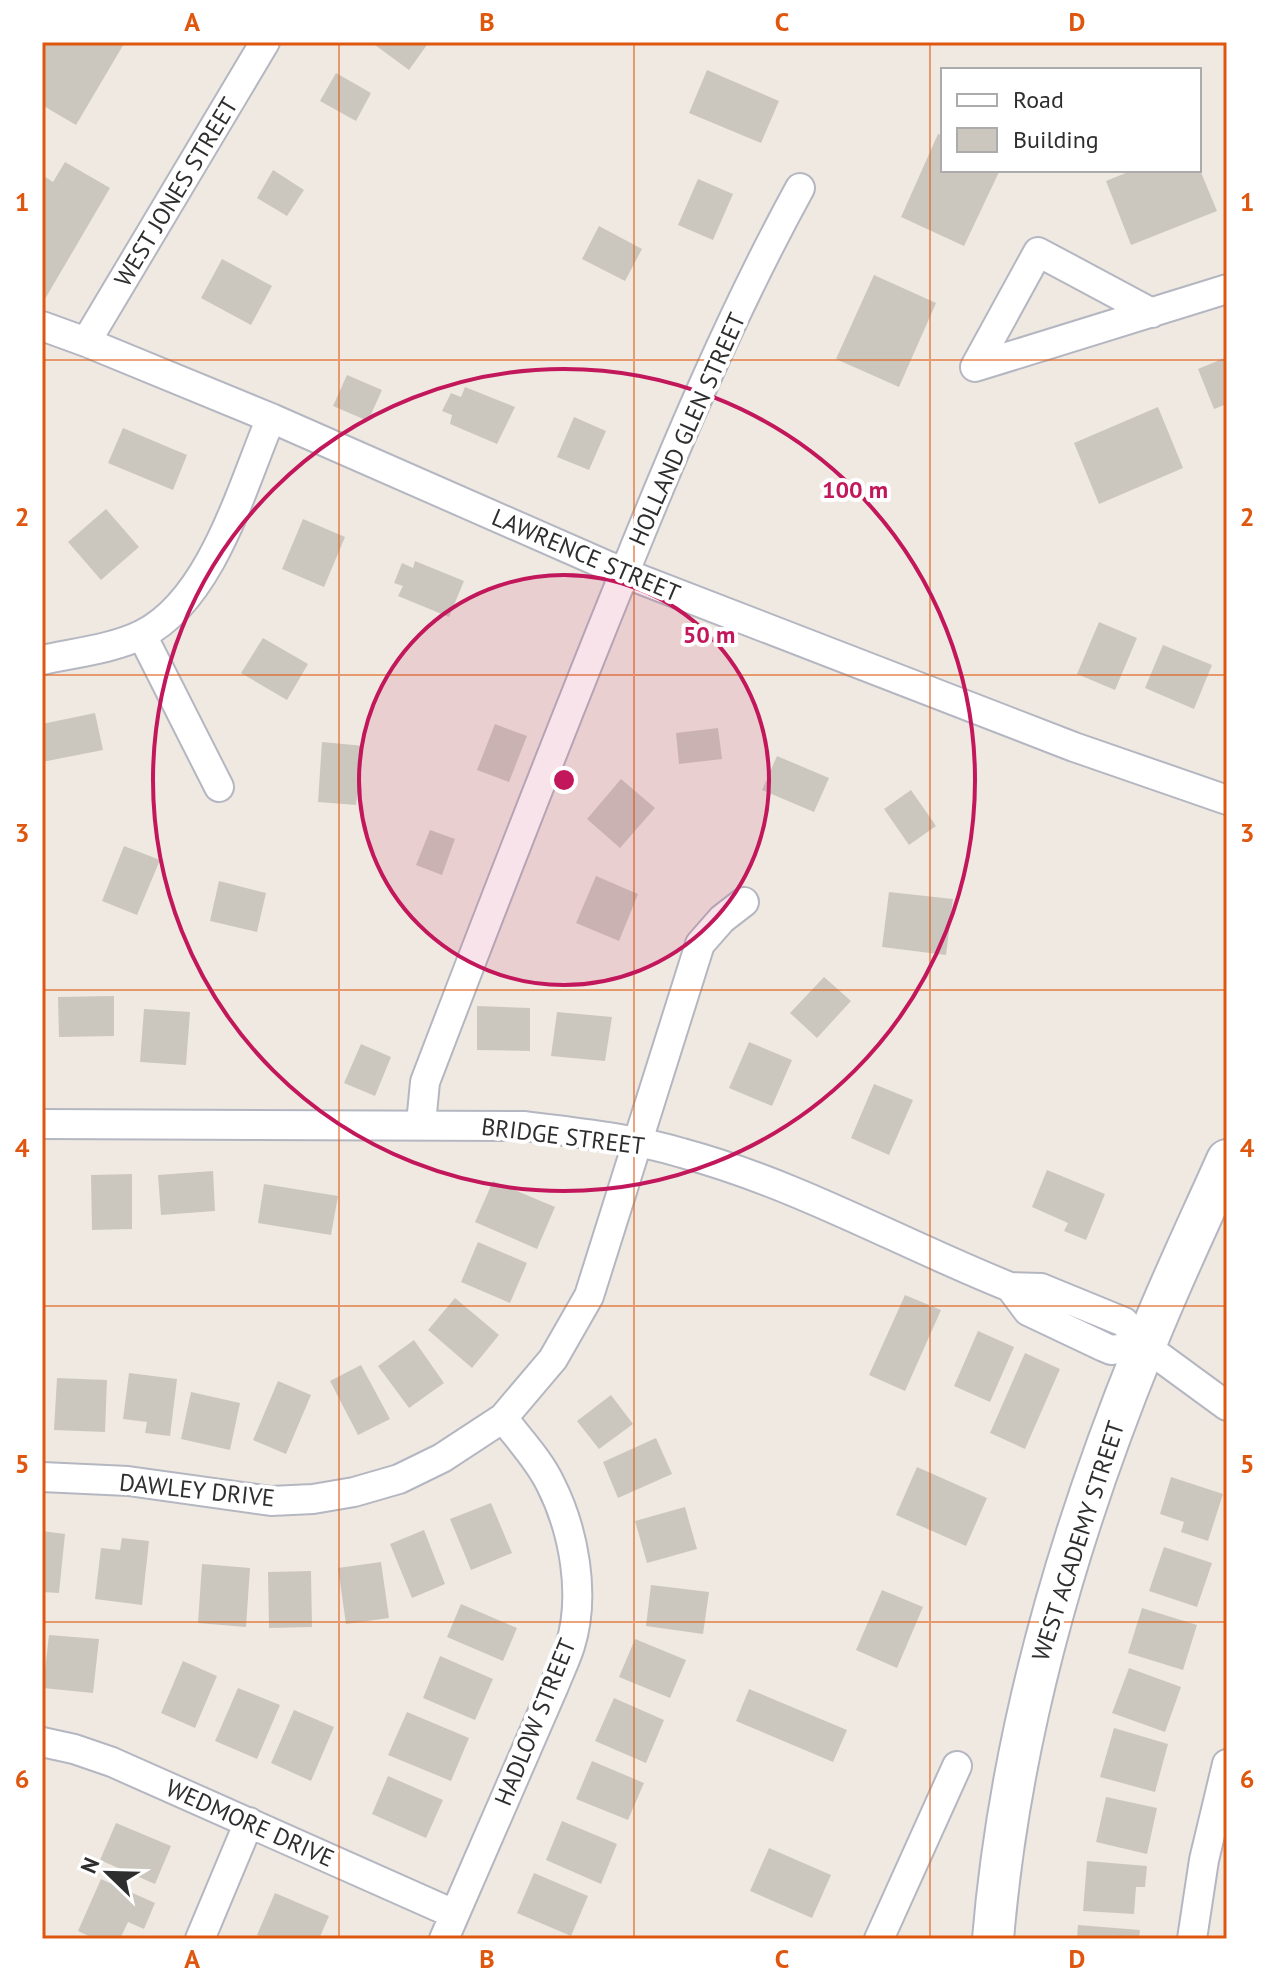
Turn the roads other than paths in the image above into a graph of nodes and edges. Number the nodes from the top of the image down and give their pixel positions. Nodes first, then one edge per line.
1 (265, 42) edge
2 (800, 188) dead end
3 (1227, 289) edge
4 (1152, 313) junction
5 (42, 326) edge
6 (86, 342) junction
7 (271, 418) junction
8 (624, 573) junction
9 (142, 635) junction
10 (42, 660) edge
11 (219, 787) dead end
12 (1227, 800) edge
13 (744, 902) dead end
14 (42, 1124) edge
15 (421, 1124) junction
16 (636, 1143) junction
17 (1227, 1160) edge
18 (1145, 1346) junction
19 (1227, 1406) edge
20 (503, 1418) junction
21 (42, 1477) edge
22 (42, 1742) edge
23 (1227, 1764) edge
24 (957, 1766) dead end
25 (249, 1822) junction
26 (449, 1926) edge
27 (200, 1939) edge
28 (879, 1939) edge
29 (993, 1939) edge
30 (1192, 1939) edge

1 - 6 street, WEST JONES STREET
2 - 8 street, HOLLAND GLEN STREET
3 - 4 street
4 - 4 street
5 - 6 street, LAWRENCE STREET
6 - 7 street, LAWRENCE STREET
7 - 8 street, LAWRENCE STREET
7 - 9 street
8 - 12 street, LAWRENCE STREET
8 - 15 street, HOLLAND GLEN STREET
9 - 10 street
9 - 11 street
13 - 16 street, DAWLEY DRIVE
14 - 15 street, BRIDGE STREET
15 - 16 street, BRIDGE STREET
16 - 18 street, BRIDGE STREET
16 - 20 street, DAWLEY DRIVE
17 - 18 main road, WEST ACADEMY STREET
18 - 19 street, BRIDGE STREET
18 - 29 main road, WEST ACADEMY STREET
20 - 21 street, DAWLEY DRIVE
20 - 26 street, HADLOW STREET
22 - 25 street, WEDMORE DRIVE
23 - 30 street
24 - 28 street
25 - 26 street, WEDMORE DRIVE
25 - 27 street

